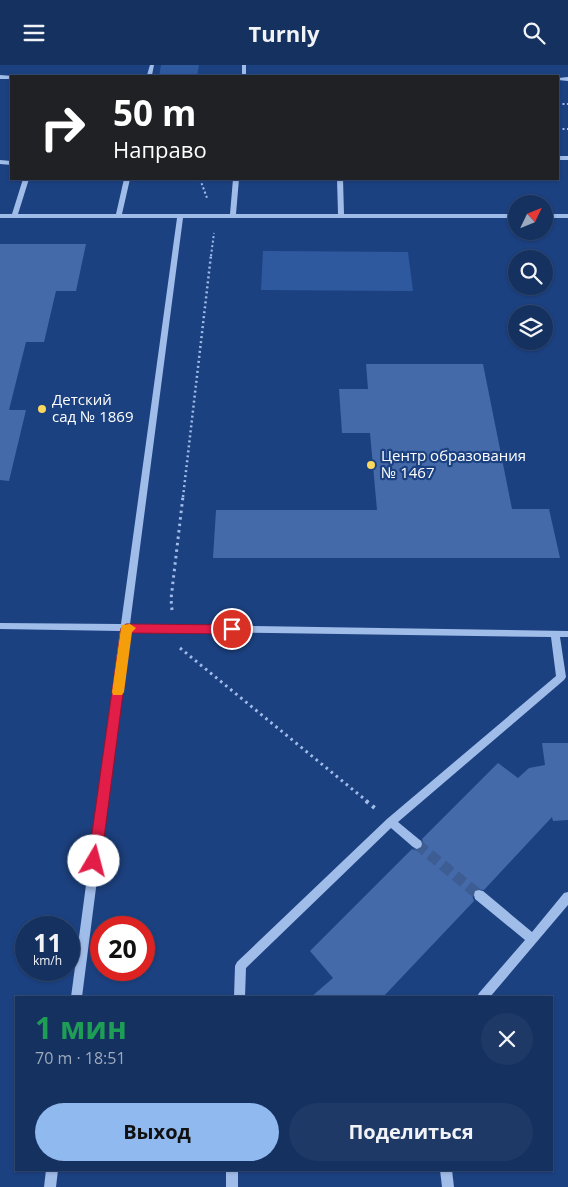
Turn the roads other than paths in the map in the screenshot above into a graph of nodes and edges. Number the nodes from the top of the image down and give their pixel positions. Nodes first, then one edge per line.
1 (26, 180) edge
2 (127, 180) edge
3 (236, 180) edge
4 (340, 180) edge
5 (0, 216) edge
6 (14, 216) junction
7 (119, 216) junction
8 (180, 216) junction
9 (233, 216) junction
10 (341, 216) junction
11 (508, 216) edge
12 (553, 216) edge
13 (568, 217) edge
14 (0, 626) edge
15 (126, 628) junction
16 (555, 634) junction
17 (568, 634) edge
18 (564, 678) edge
19 (391, 822) junction
20 (417, 844) tunnel mouth
21 (479, 895) tunnel mouth
22 (568, 897) edge
23 (532, 939) junction
24 (76, 996) edge
25 (240, 996) edge
26 (484, 996) edge
27 (52, 1171) edge
28 (232, 1171) edge
29 (446, 1171) edge
30 (50, 1187) edge
31 (232, 1187) edge
32 (448, 1187) edge

1 - 6 lane
2 - 7 lane
3 - 9 lane
4 - 10 lane
5 - 6 lane
6 - 7 lane
7 - 8 lane
8 - 9 lane
8 - 15 lane
9 - 10 lane
10 - 11 lane
12 - 13 lane
14 - 15 lane
15 - 16 lane
15 - 24 lane
16 - 17 lane
16 - 18 lane
18 - 19 lane
19 - 20 lane
19 - 25 lane
21 - 23 lane
22 - 23 lane
23 - 26 lane
27 - 30 lane
28 - 31 lane
29 - 32 lane

